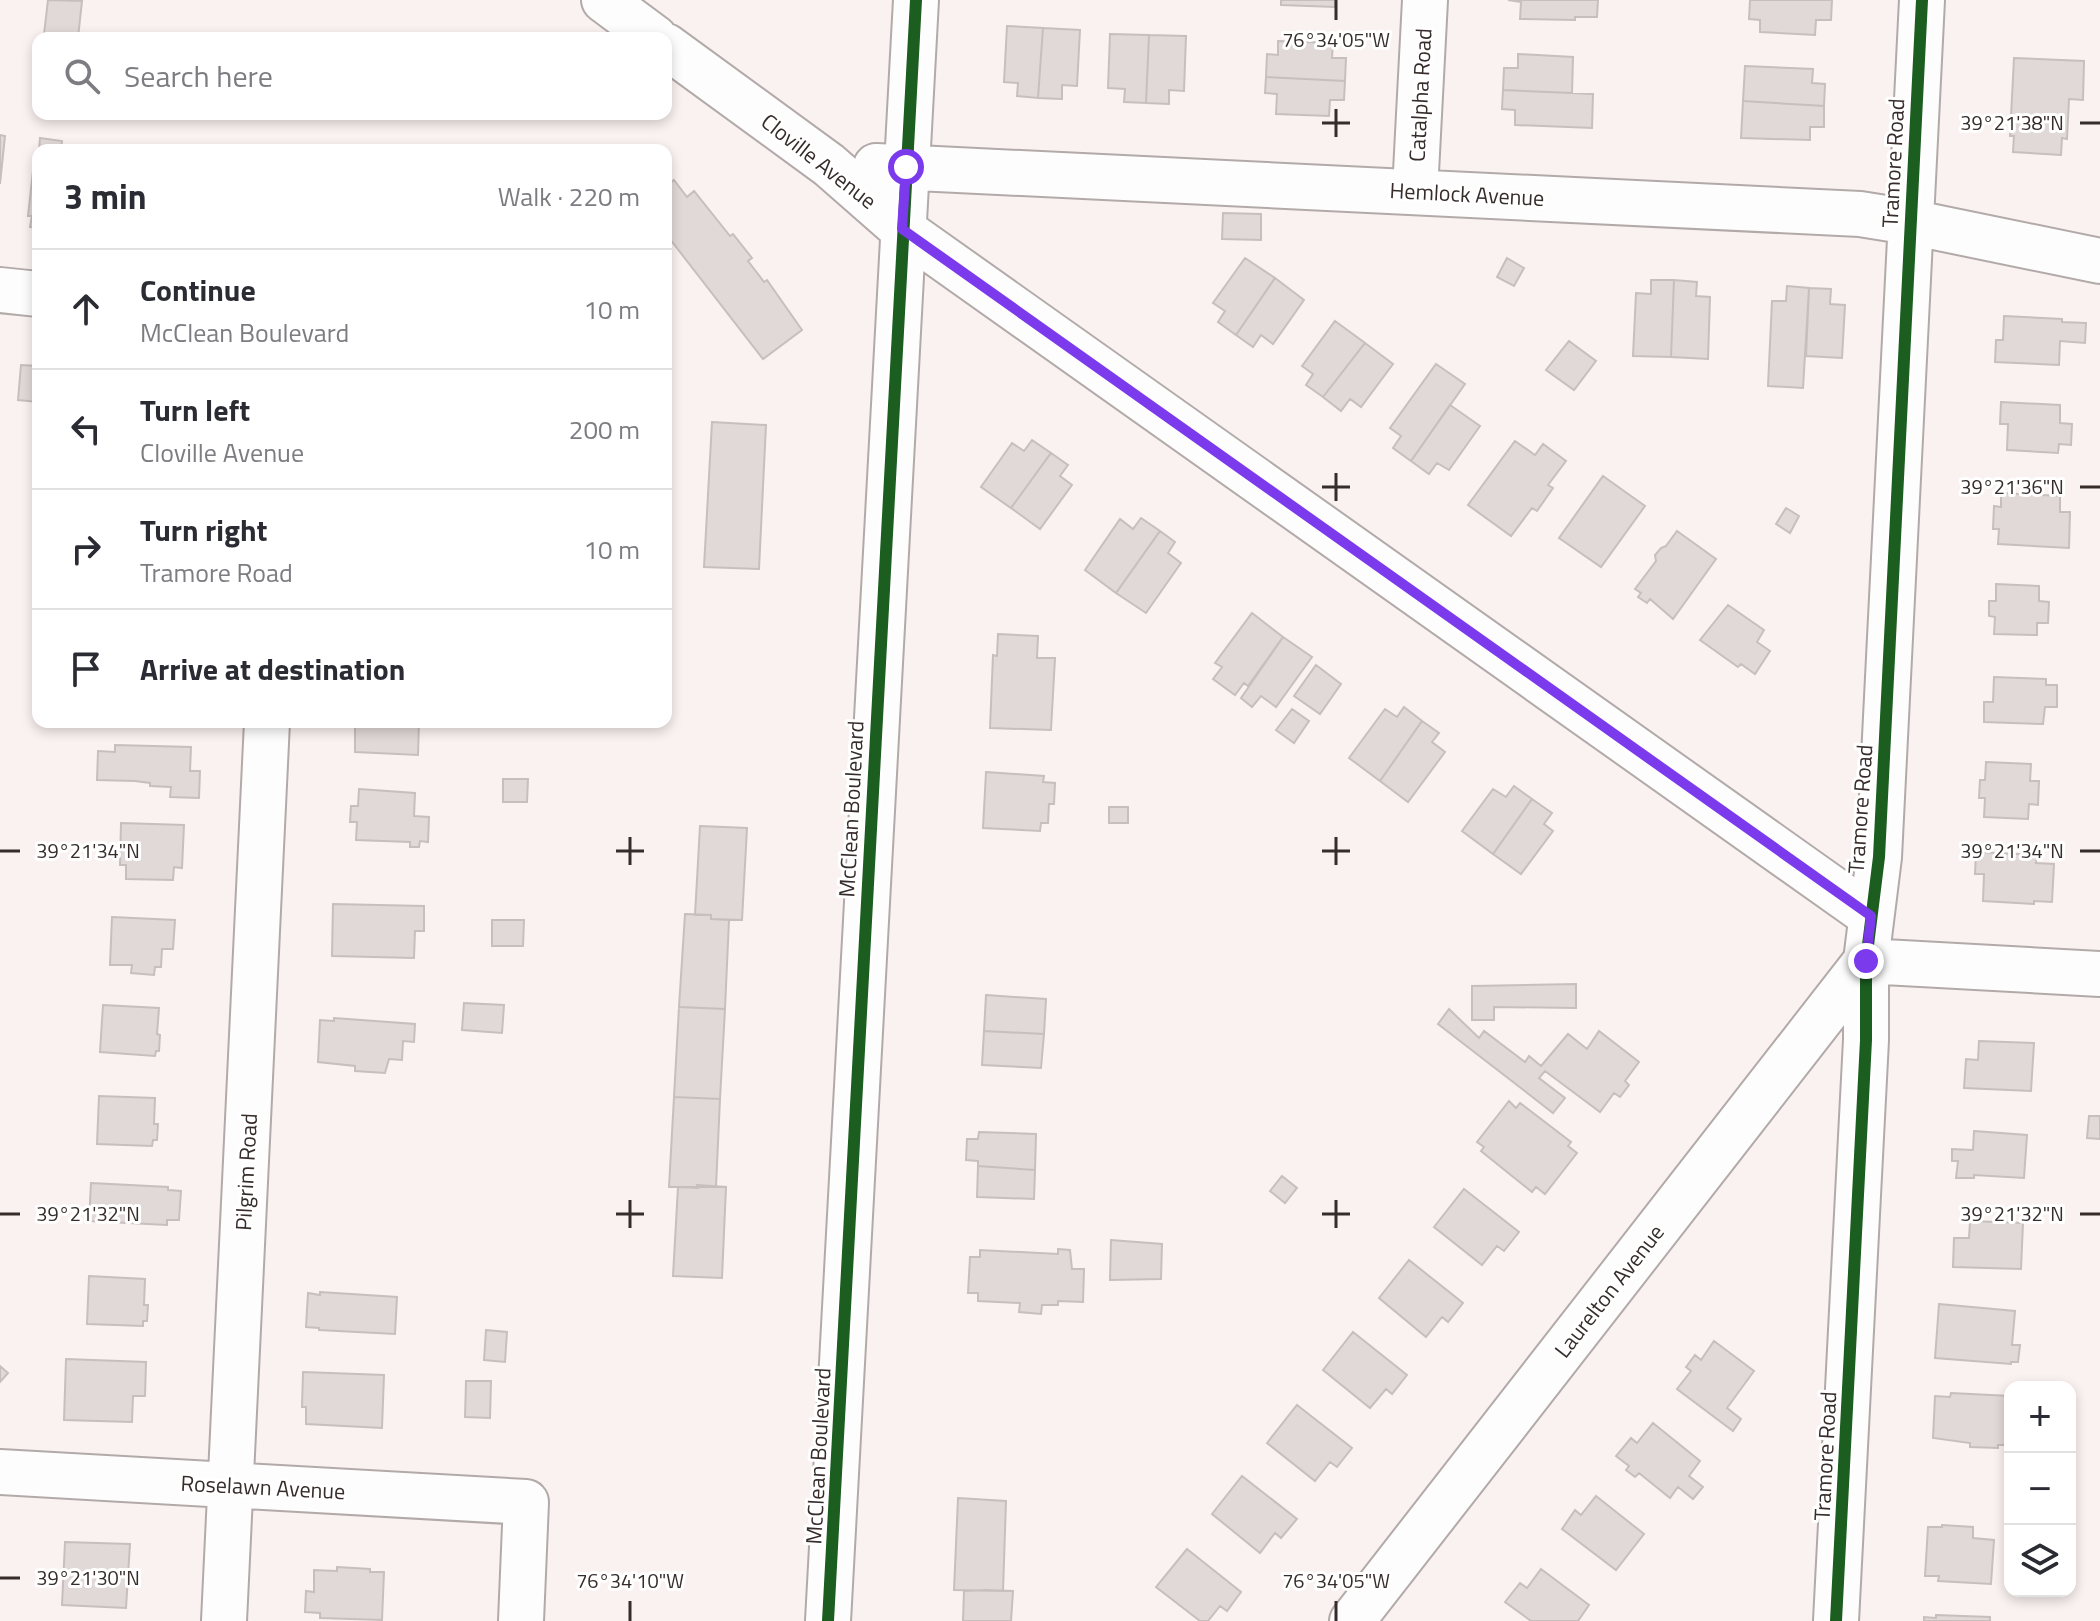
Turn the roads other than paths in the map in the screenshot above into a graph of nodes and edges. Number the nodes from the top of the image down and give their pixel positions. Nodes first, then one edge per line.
1 (604, 0) edge
2 (916, 0) edge
3 (1425, 0) edge
4 (1922, 0) edge
5 (647, 32) edge
6 (672, 50) edge
7 (829, 165) junction
8 (906, 167) junction
9 (1415, 191) junction
10 (1910, 222) junction
11 (902, 229) junction
12 (2100, 261) edge
13 (0, 290) edge
14 (32, 293) edge
15 (267, 728) edge
16 (1871, 916) junction
17 (1866, 961) junction
18 (2100, 974) edge
19 (0, 1472) edge
20 (231, 1485) junction
21 (224, 1621) edge
22 (521, 1621) edge
23 (828, 1621) edge
24 (1352, 1621) edge
25 (1836, 1621) edge

1 - 5 street
2 - 8 street, McClean Boulevard
3 - 9 street, Catalpha Road
4 - 10 street, Tramore Road
6 - 7 street, Cloville Avenue
7 - 8 street, Hemlock Avenue
7 - 11 street, Cloville Avenue
8 - 9 street, Hemlock Avenue
8 - 11 street, McClean Boulevard
9 - 10 street, Hemlock Avenue
10 - 12 street, Hemlock Avenue
10 - 16 street, Tramore Road
11 - 16 street, Cloville Avenue
11 - 23 street, McClean Boulevard
13 - 14 street
15 - 20 street, Pilgrim Road
16 - 17 street, Tramore Road
17 - 18 street
17 - 24 street, Laurelton Avenue
17 - 25 street, Tramore Road
19 - 20 street, Roselawn Avenue
20 - 21 street, Pilgrim Road
20 - 22 street, Roselawn Avenue

